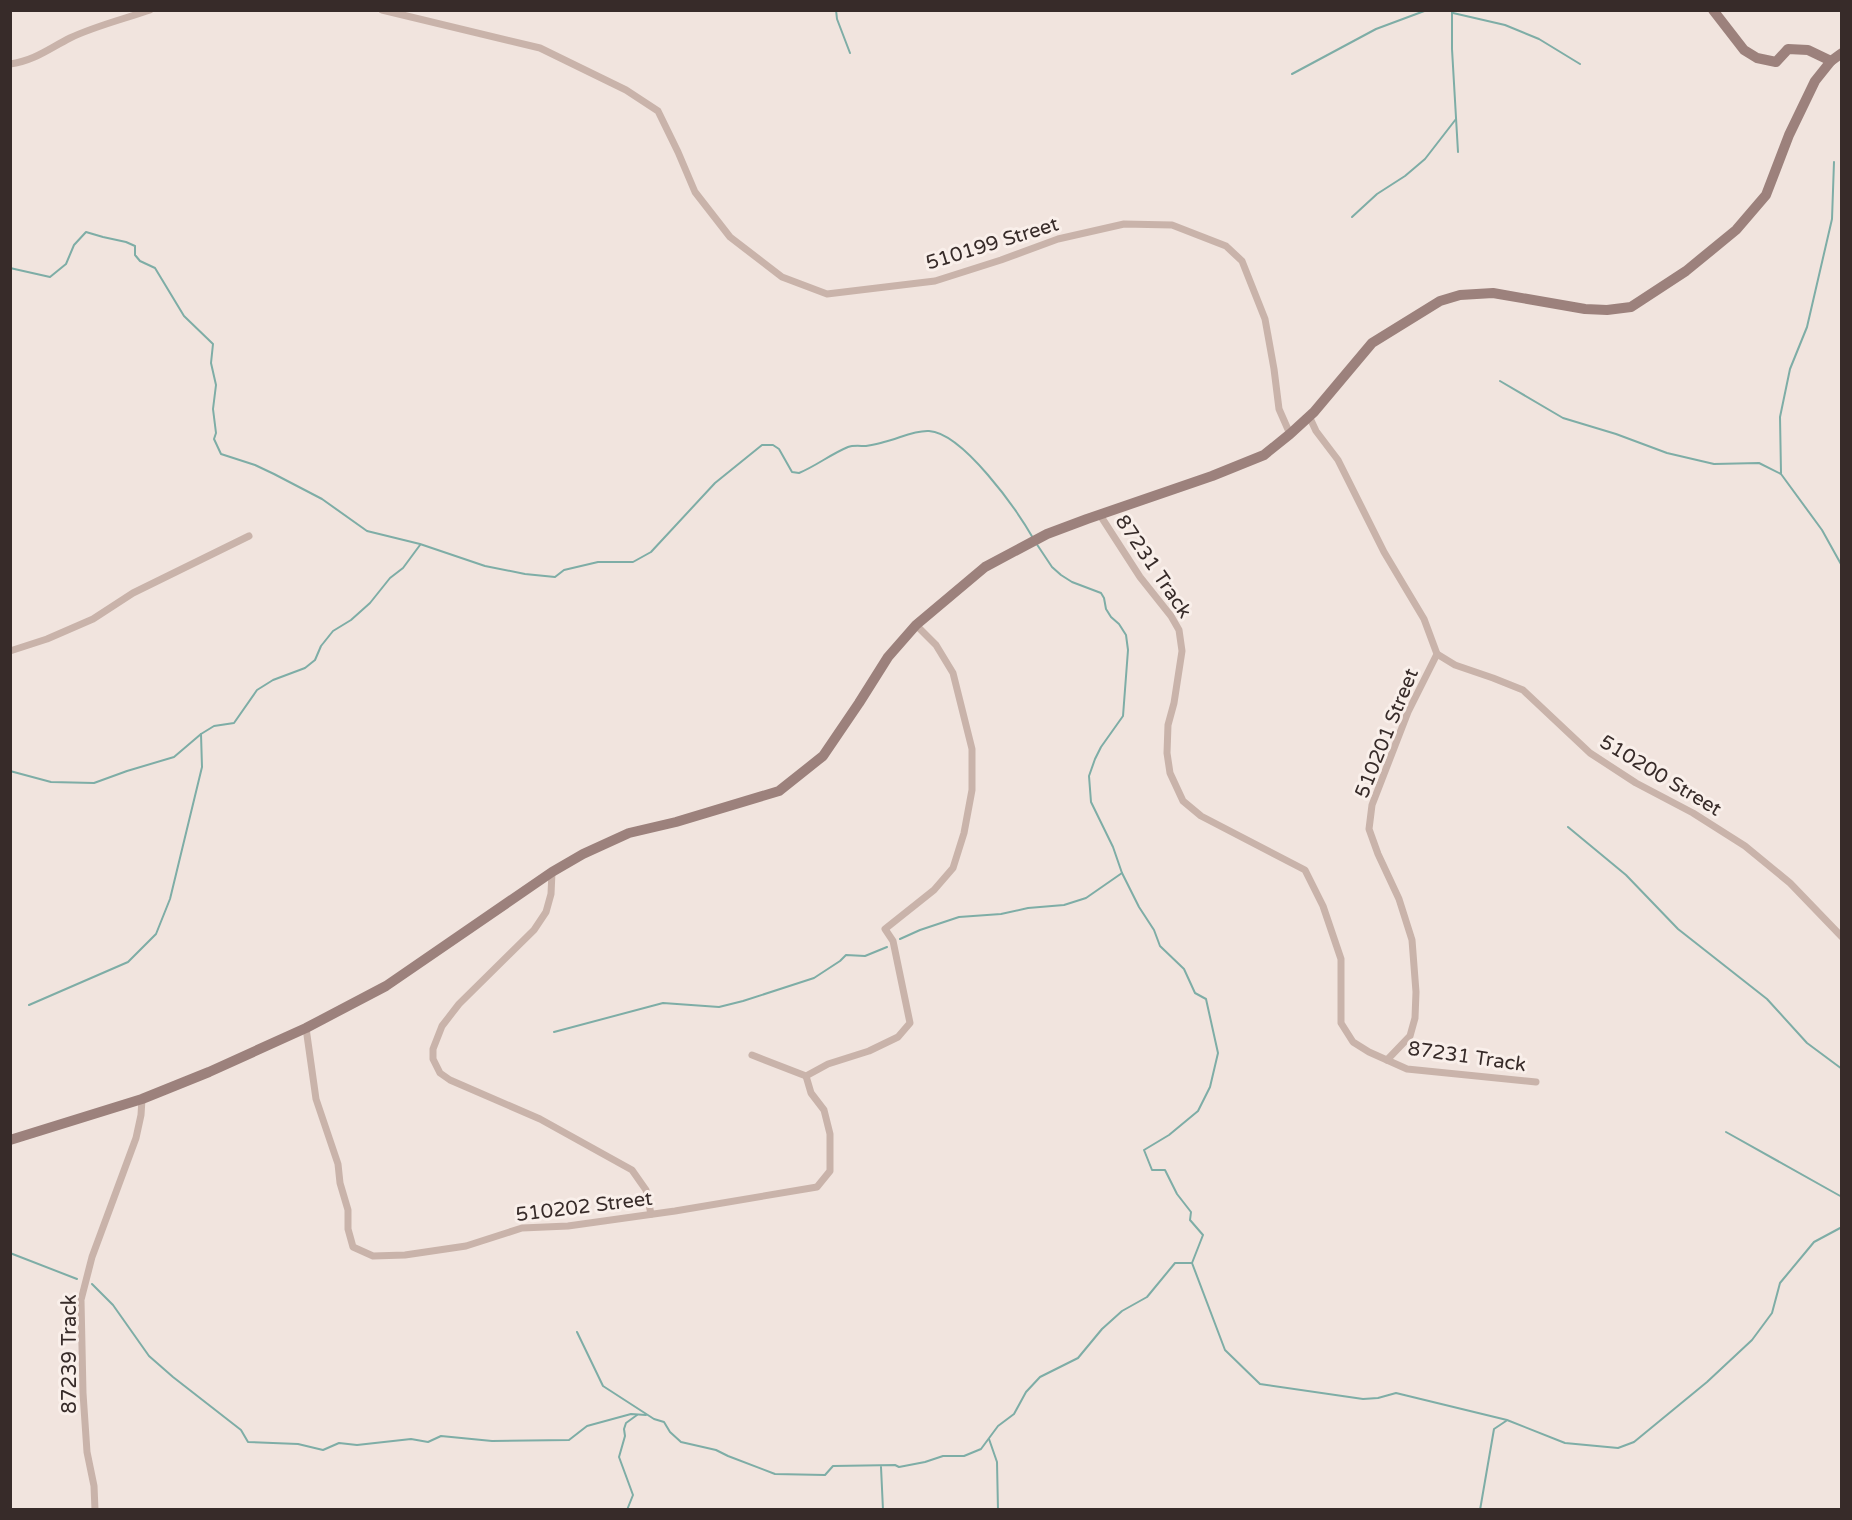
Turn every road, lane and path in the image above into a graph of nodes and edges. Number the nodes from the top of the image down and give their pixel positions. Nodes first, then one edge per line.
1 (150, 10) edge
2 (382, 10) edge
3 (1713, 10) edge
4 (1842, 53) edge
5 (1831, 61) junction
6 (10, 64) edge
7 (1309, 416) junction
8 (1290, 434) junction
9 (1100, 515) junction
10 (249, 536) dead end
11 (916, 625) junction
12 (10, 651) edge
13 (1437, 654) junction
14 (552, 873) junction
15 (1842, 937) edge
16 (306, 1028) junction
17 (752, 1055) dead end
18 (1387, 1060) junction
19 (806, 1076) junction
20 (1536, 1082) dead end
21 (142, 1099) junction
22 (10, 1140) edge
23 (651, 1214) junction
24 (95, 1509) edge

1 - 6 street
2 - 8 street, 510199 Street
3 - 5 street
4 - 5 street
5 - 7 street
7 - 8 street
7 - 13 street
8 - 9 street
9 - 11 street
9 - 18 street, 87231 Track
10 - 12 street
11 - 14 street
11 - 19 street
13 - 15 street, 510200 Street
13 - 18 street, 510201 Street
14 - 16 street
14 - 23 street
16 - 21 street
16 - 23 street, 510202 Street
17 - 19 street
18 - 20 street, 87231 Track
19 - 23 street, 510202 Street
21 - 22 street
21 - 24 street, 87239 Track

